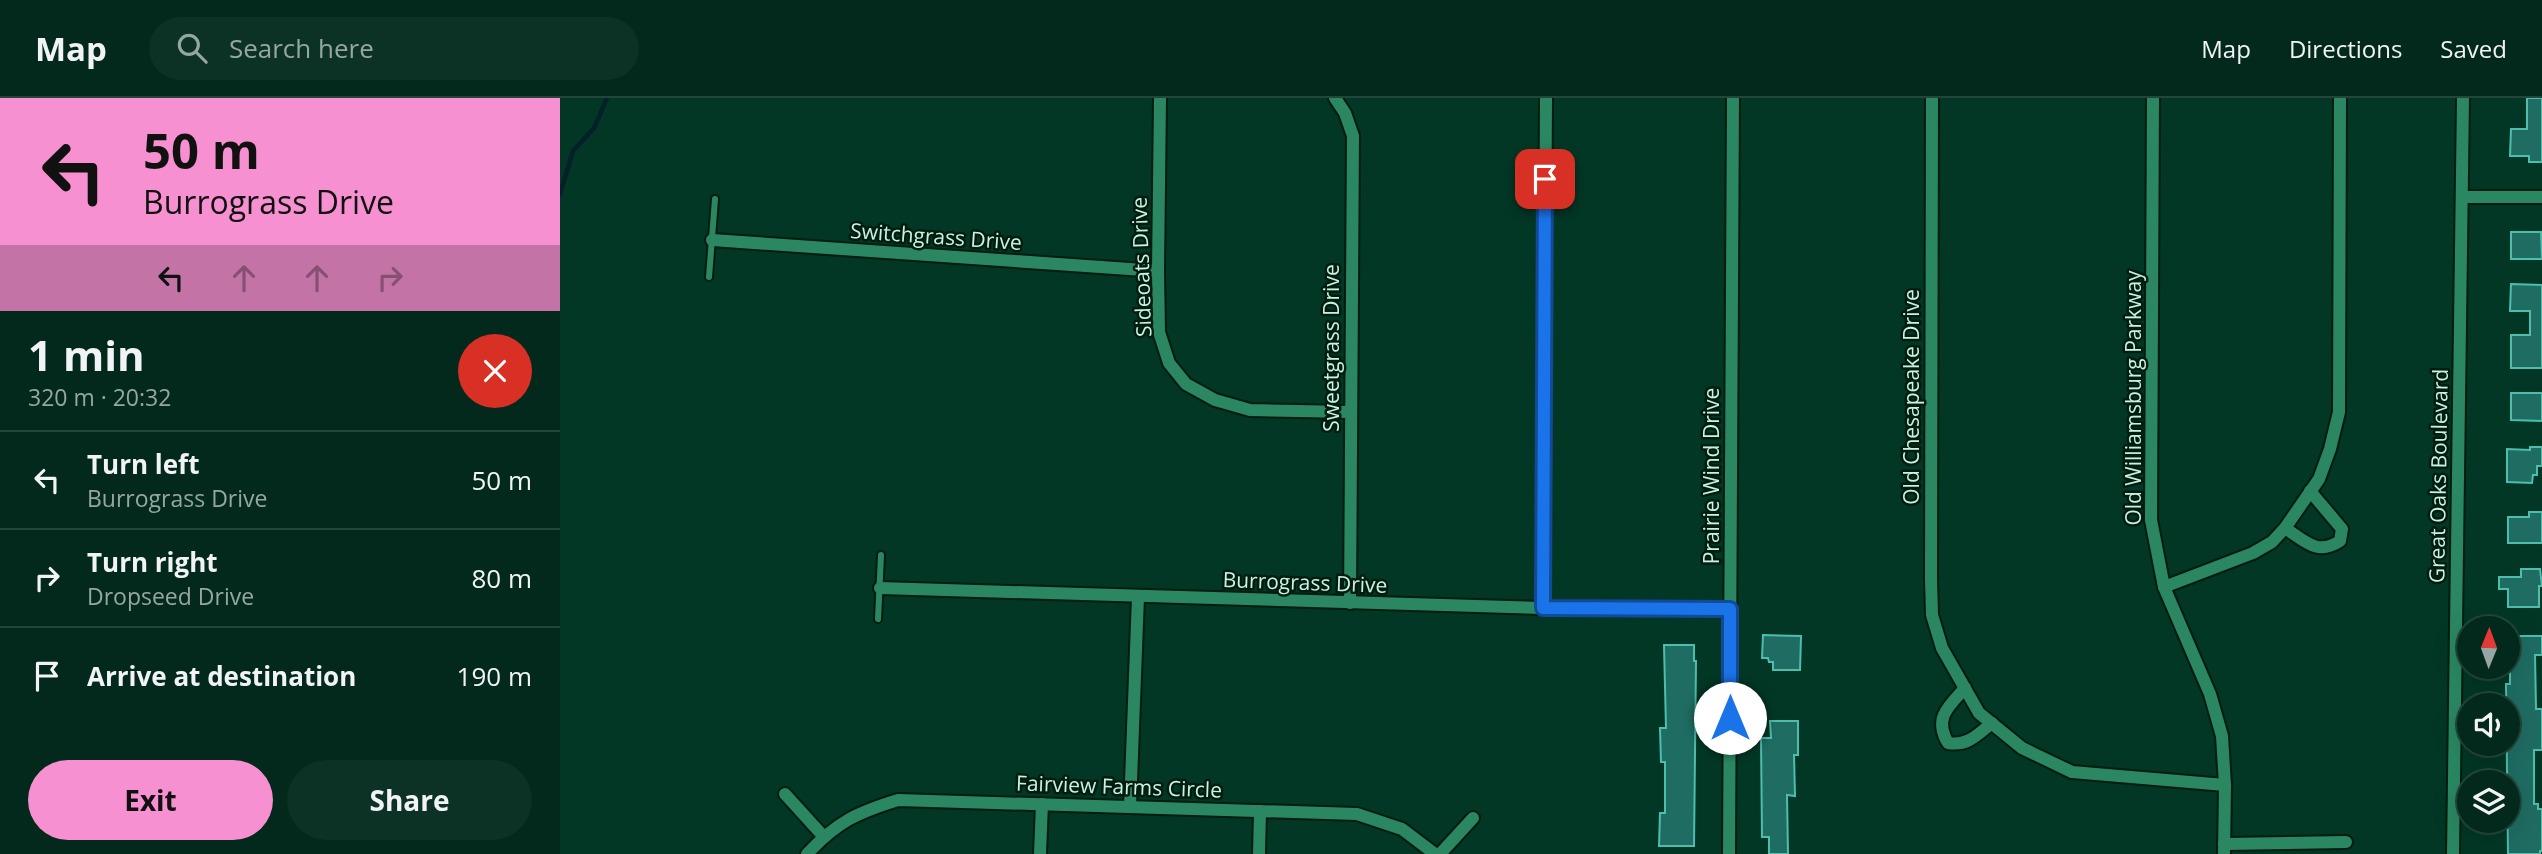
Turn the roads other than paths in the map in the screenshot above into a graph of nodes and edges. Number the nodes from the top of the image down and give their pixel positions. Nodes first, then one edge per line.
1 (1160, 98) edge
2 (1335, 98) edge
3 (1546, 98) edge
4 (1733, 98) edge
5 (1932, 98) edge
6 (2153, 98) edge
7 (2340, 98) edge
8 (2463, 98) edge
9 (2462, 197) junction
10 (2542, 197) edge
11 (715, 200) dead end
12 (712, 240) junction
13 (1158, 271) junction
14 (709, 277) dead end
15 (1351, 412) junction
16 (2310, 491) junction
17 (2285, 528) junction
18 (881, 555) dead end
19 (880, 587) junction
20 (2164, 587) junction
21 (1138, 597) junction
22 (1350, 603) junction
23 (1543, 608) junction
24 (1730, 609) junction
25 (878, 619) dead end
26 (1965, 688) junction
27 (1992, 723) junction
28 (2225, 785) junction
29 (785, 794) dead end
30 (1042, 804) junction
31 (1130, 807) junction
32 (1260, 811) junction
33 (1473, 818) dead end
34 (824, 837) junction
35 (2346, 842) dead end
36 (2224, 849) edge
37 (807, 854) edge
38 (1040, 854) edge
39 (1259, 854) edge
40 (1434, 854) edge
41 (1440, 854) edge
42 (1729, 854) edge
43 (2453, 854) edge

1 - 13 street, Sideoats Drive
2 - 15 street, Sweetgrass Drive
3 - 23 street
4 - 24 street, Prairie Wind Drive
5 - 26 street, Old Chesapeake Drive
6 - 20 street, Old Williamsburg Parkway
7 - 16 street
8 - 9 street, Great Oaks Boulevard
9 - 10 street
9 - 43 street, Great Oaks Boulevard
11 - 12 lane
12 - 13 street, Switchgrass Drive
12 - 14 lane
13 - 15 street, Sideoats Drive
15 - 22 street, Sweetgrass Drive
16 - 17 street
16 - 17 street
17 - 20 street
18 - 19 lane
19 - 21 street, Burrograss Drive
19 - 25 lane
20 - 28 street, Old Williamsburg Parkway
21 - 22 street, Burrograss Drive
21 - 31 street
22 - 23 street, Burrograss Drive
23 - 24 street, Burrograss Drive
24 - 42 street, Prairie Wind Drive
26 - 27 street, Old Chesapeake Drive
26 - 27 street
27 - 28 street, Old Chesapeake Drive
28 - 36 street, Old Williamsburg Parkway
29 - 34 street
30 - 31 street, Fairview Farms Circle
30 - 34 street, Fairview Farms Circle
30 - 38 street
31 - 32 street, Fairview Farms Circle
32 - 39 street
32 - 40 street, Fairview Farms Circle
33 - 41 street
34 - 37 street, Fairview Farms Circle
35 - 36 street

